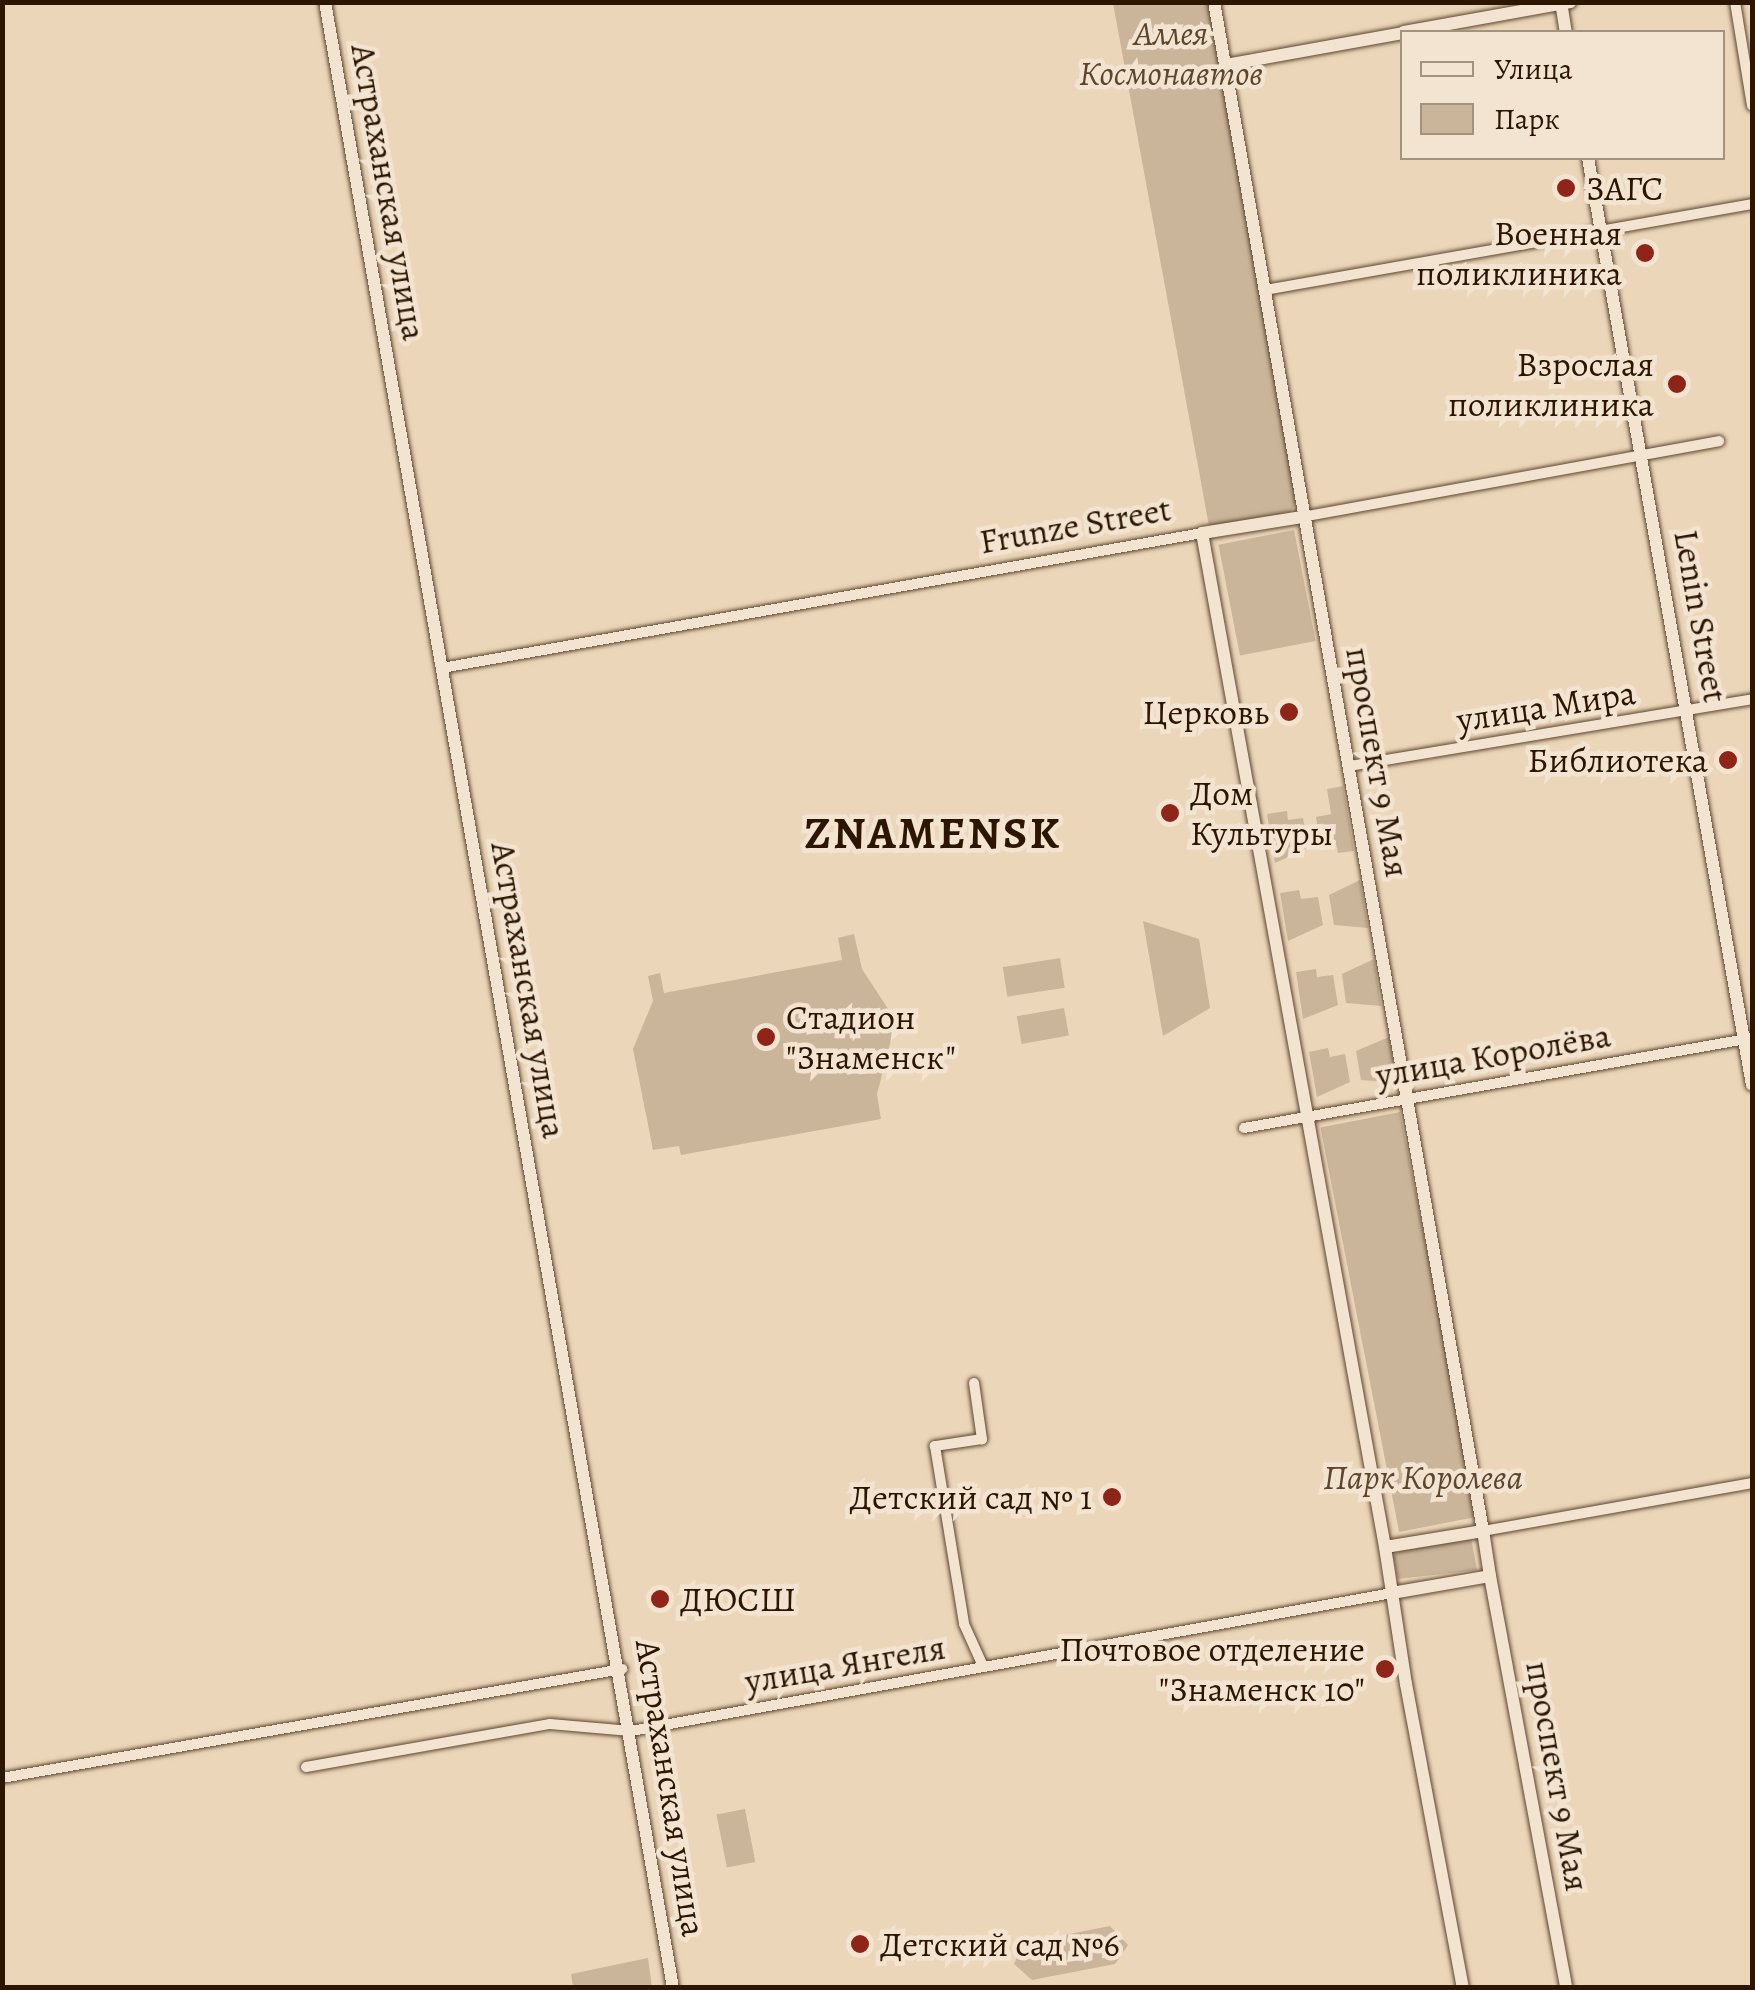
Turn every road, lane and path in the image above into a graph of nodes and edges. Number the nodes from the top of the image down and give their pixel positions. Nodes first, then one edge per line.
1 (325, 2) edge
2 (1214, 2) edge
3 (1735, 2) edge
4 (1564, 3) edge
5 (1419, 30) edge
6 (1566, 30) edge
7 (1400, 34) edge
8 (1225, 65) junction
9 (1752, 106) edge
10 (1588, 160) edge
11 (1752, 204) edge
12 (1600, 230) junction
13 (1265, 290) junction
14 (1719, 441) dead end
15 (1642, 455) junction
16 (1302, 516) junction
17 (1202, 533) junction
18 (442, 668) junction
19 (1752, 699) edge
20 (1688, 710) junction
21 (1350, 766) junction
22 (1748, 1039) edge
23 (1752, 1085) edge
24 (1405, 1098) junction
25 (1308, 1114) junction
26 (1244, 1128) dead end
27 (974, 1383) dead end
28 (1752, 1483) edge
29 (1482, 1531) junction
30 (1385, 1547) junction
31 (1490, 1576) junction
32 (1392, 1593) junction
33 (983, 1666) junction
34 (623, 1668) junction
35 (631, 1730) junction
36 (306, 1768) dead end
37 (2, 1778) edge
38 (673, 1988) edge
39 (1463, 1988) edge
40 (1566, 1988) edge

1 - 18 street, Астраханская улица
2 - 8 street, проспект 9 Мая
3 - 9 street
4 - 5 street
4 - 6 street
7 - 8 street
8 - 13 street, проспект 9 Мая
10 - 12 street, Lenin Street
11 - 12 street
12 - 13 street
12 - 15 street, Lenin Street
13 - 16 street, проспект 9 Мая
14 - 15 street, Frunze Street
15 - 16 street, Frunze Street
15 - 20 street, Lenin Street
16 - 17 street, Frunze Street
16 - 21 street, проспект 9 Мая
17 - 18 street, Frunze Street
17 - 25 street
18 - 34 street, Астраханская улица
19 - 20 street, улица Мира
20 - 21 street, улица Мира
20 - 22 street, Lenin Street
21 - 24 street, проспект 9 Мая
22 - 23 street, Lenin Street
22 - 24 street, улица Королёва
24 - 25 street, улица Королёва
24 - 29 street, проспект 9 Мая
25 - 26 street, улица Королёва
25 - 30 street
27 - 33 street
28 - 29 street
29 - 30 street
29 - 31 street, проспект 9 Мая
30 - 32 street
31 - 32 street
31 - 40 street, проспект 9 Мая
32 - 33 street, улица Янгеля
32 - 39 street
33 - 35 street, улица Янгеля
34 - 35 street, Астраханская улица
34 - 37 street
35 - 36 street, улица Янгеля
35 - 38 street, Астраханская улица

